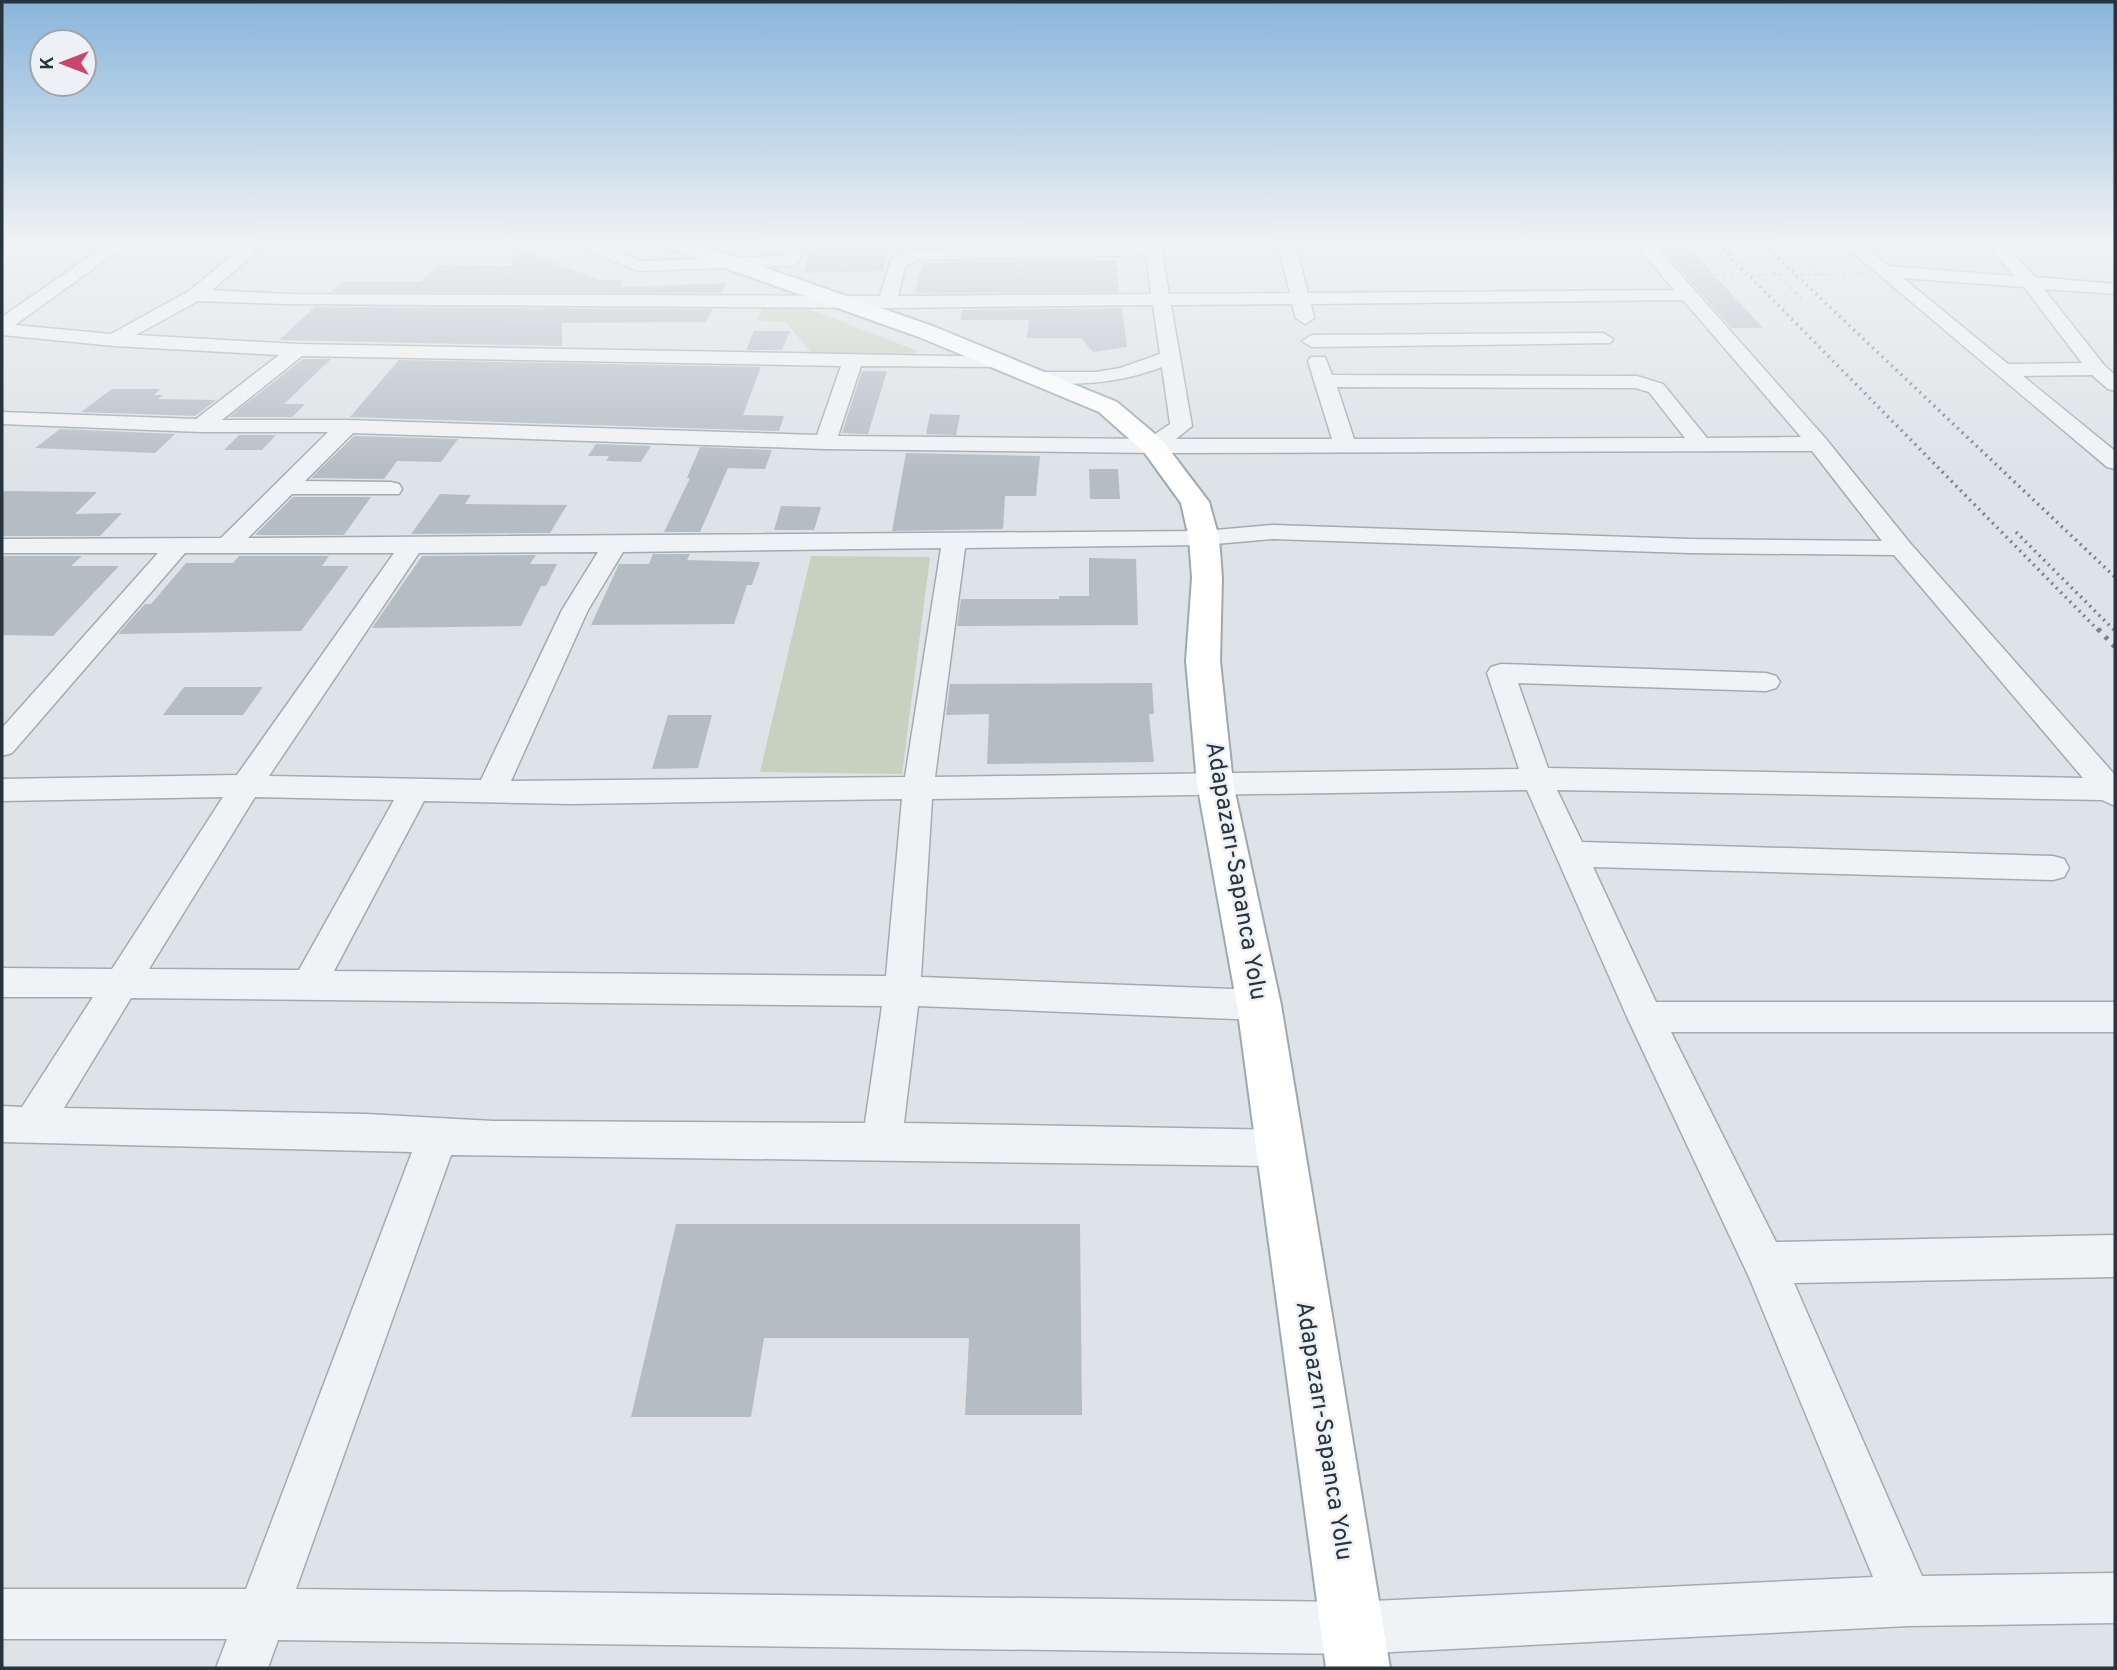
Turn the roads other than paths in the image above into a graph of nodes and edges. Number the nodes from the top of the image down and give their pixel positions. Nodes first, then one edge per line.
1 (154, 318) edge
2 (888, 318) edge
3 (1162, 318) edge
4 (1305, 318) edge
5 (1587, 318) edge
6 (1707, 318) edge
7 (1937, 318) edge
8 (2057, 318) edge
9 (2, 327) edge
10 (114, 340) junction
11 (1312, 341) junction
12 (297, 350) junction
13 (1612, 350) junction
14 (1170, 357) junction
15 (853, 360) junction
16 (1001, 363) junction
17 (2097, 369) junction
18 (2004, 370) junction
19 (1039, 378) junction
20 (1324, 381) junction
21 (1637, 383) junction
22 (2115, 385) edge
23 (2, 418) edge
24 (201, 426) junction
25 (348, 426) junction
26 (825, 442) junction
27 (1701, 444) junction
28 (1818, 444) junction
29 (1153, 446) junction
30 (1345, 446) junction
31 (2115, 462) edge
32 (285, 487) junction
33 (391, 489) dead end
34 (1204, 538) junction
35 (954, 541) junction
36 (615, 544) junction
37 (412, 545) junction
38 (2, 546) edge
39 (227, 546) junction
40 (178, 547) junction
41 (1901, 548) junction
42 (1766, 682) dead end
43 (2, 746) edge
44 (1537, 779) junction
45 (1215, 783) junction
46 (246, 786) junction
47 (918, 788) junction
48 (415, 789) junction
49 (2, 790) edge
50 (491, 791) junction
51 (2112, 792) edge
52 (1572, 854) junction
53 (2053, 867) dead end
54 (2, 982) edge
55 (122, 984) junction
56 (309, 985) junction
57 (902, 991) junction
58 (1259, 1005) junction
59 (1646, 1017) junction
60 (2115, 1017) edge
61 (18, 1124) edge
62 (438, 1135) junction
63 (882, 1141) junction
64 (1280, 1148) junction
65 (2115, 1256) edge
66 (1764, 1263) junction
67 (2115, 1598) edge
68 (1908, 1601) junction
69 (263, 1614) junction
70 (2, 1615) edge
71 (1355, 1648) edge
72 (242, 1668) edge

1 - 10 street
2 - 16 main road, Adapazarı-Sapanca Yolu
3 - 14 street
4 - 11 street
5 - 13 street
6 - 28 street
7 - 18 street
8 - 17 street
9 - 10 street
10 - 12 street
11 - 13 street
11 - 20 street
12 - 15 street
12 - 24 street
13 - 21 street
14 - 19 street
14 - 29 street
15 - 16 street
15 - 26 street
16 - 19 main road, Adapazarı-Sapanca Yolu
17 - 18 street
17 - 22 street
18 - 31 street
19 - 29 main road, Adapazarı-Sapanca Yolu
20 - 21 street
20 - 30 street
21 - 27 street
23 - 24 street
24 - 25 street
25 - 26 street
25 - 32 street
26 - 29 street
27 - 28 street
27 - 30 street
28 - 41 street
29 - 30 street
29 - 34 main road, Adapazarı-Sapanca Yolu
32 - 33 street
32 - 39 street
34 - 35 street
34 - 41 street
34 - 45 main road, Adapazarı-Sapanca Yolu
35 - 36 street
35 - 47 street
36 - 37 street
36 - 50 street
37 - 39 street
37 - 46 street
38 - 40 street
39 - 40 street
40 - 43 street
41 - 51 street
42 - 44 street
44 - 45 street
44 - 51 street
44 - 52 street
45 - 47 street
45 - 58 main road, Adapazarı-Sapanca Yolu
46 - 48 street
46 - 49 street
46 - 55 street
47 - 50 street
47 - 57 street
48 - 50 street
48 - 56 street
52 - 53 street
52 - 59 street
54 - 55 street
55 - 56 street
55 - 61 street
56 - 57 street
57 - 58 street
57 - 63 street
58 - 64 main road, Adapazarı-Sapanca Yolu
59 - 60 street
59 - 66 street
61 - 62 street
62 - 63 street
62 - 69 street
63 - 64 street
64 - 71 main road, Adapazarı-Sapanca Yolu
65 - 66 street
66 - 68 street
67 - 68 street
68 - 71 street
69 - 70 street
69 - 71 street
69 - 72 street

